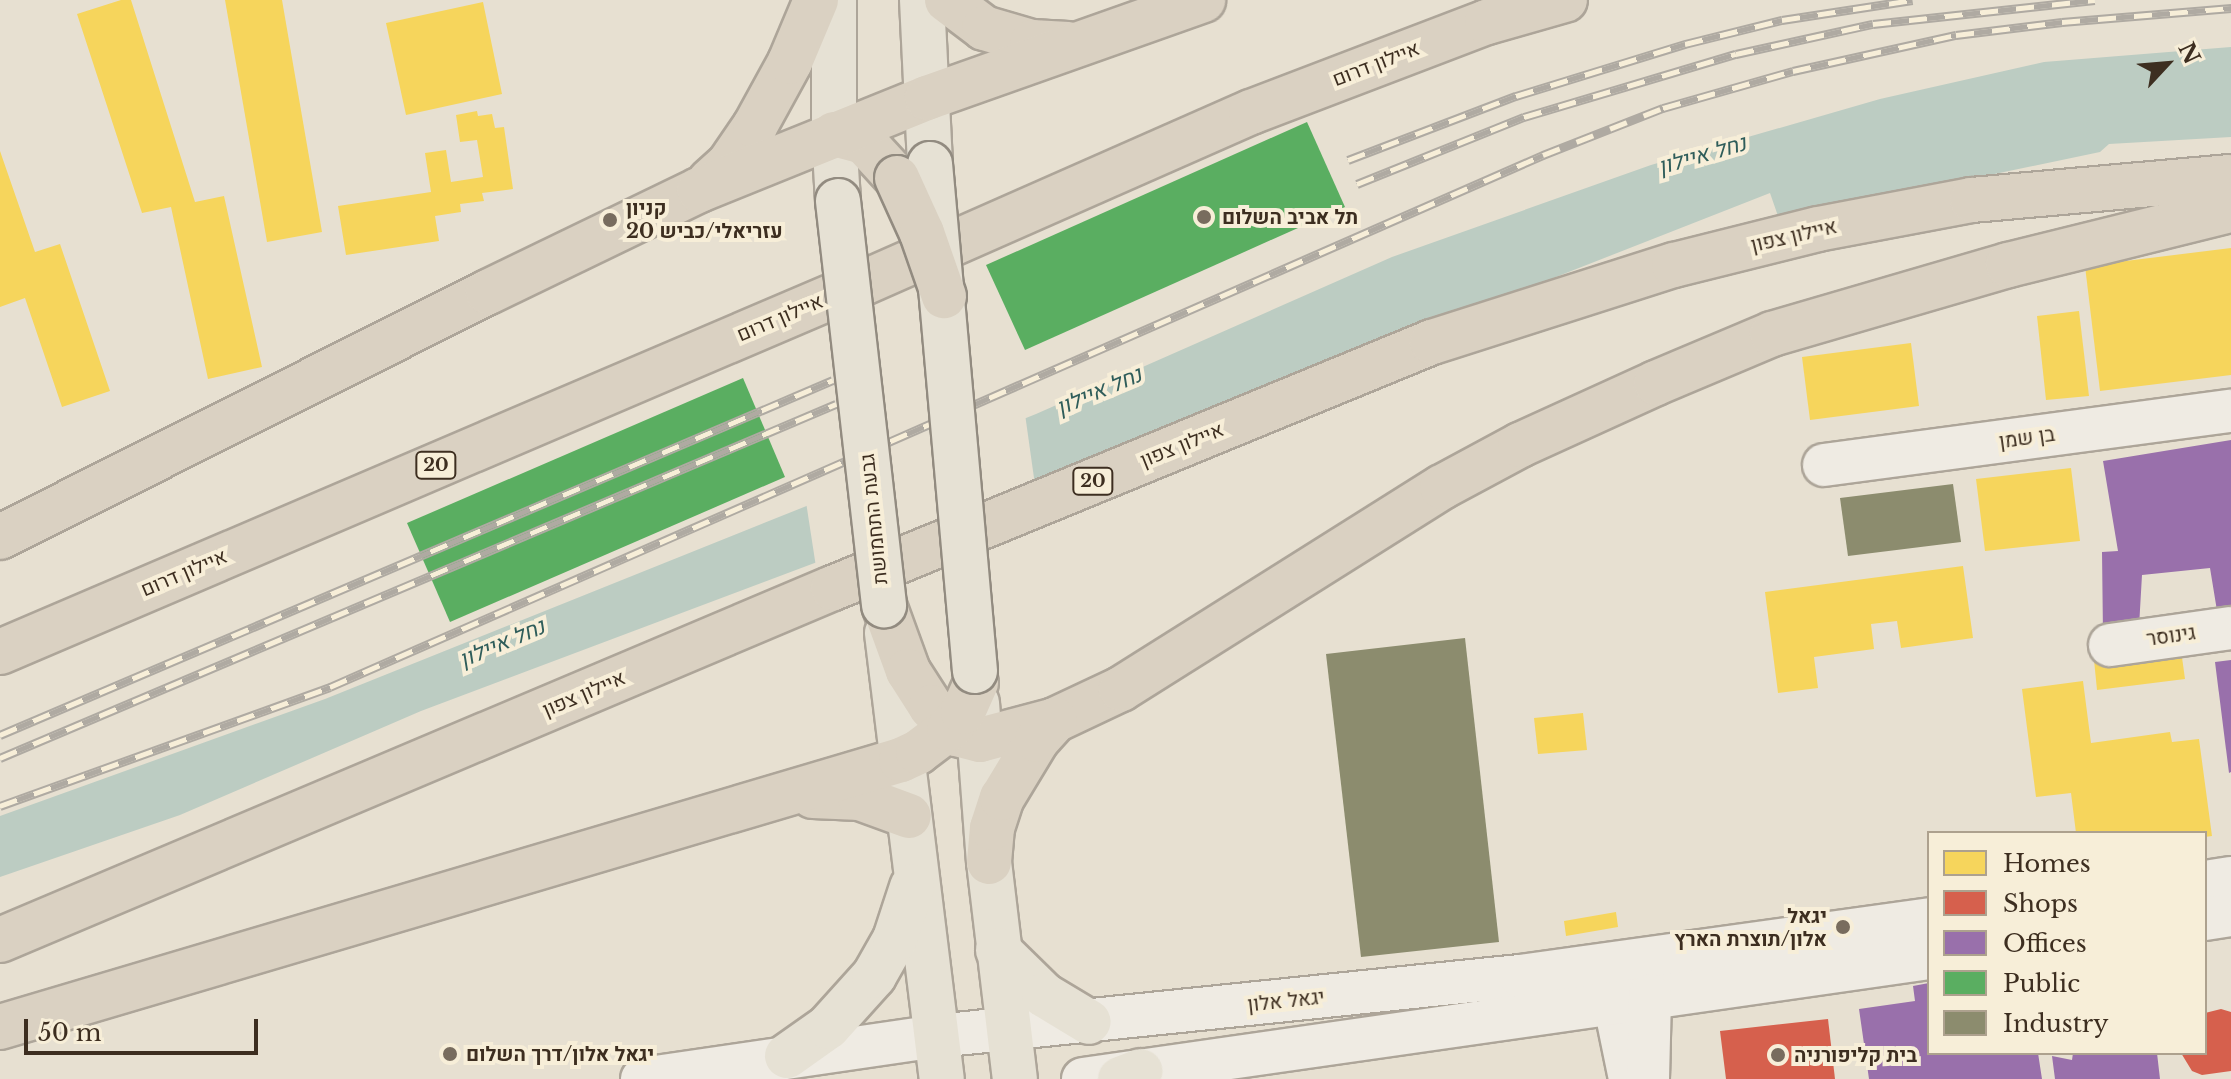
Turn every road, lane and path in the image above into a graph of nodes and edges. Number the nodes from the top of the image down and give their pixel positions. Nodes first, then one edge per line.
1 (816, 0) edge
2 (834, 0) edge
3 (922, 0) edge
4 (947, 0) edge
5 (1203, 0) edge
6 (1565, 0) edge
7 (1083, 44) junction
8 (927, 98) junction
9 (834, 134) junction
10 (914, 171) junction
11 (2231, 177) edge
12 (699, 190) junction
13 (2231, 210) edge
14 (944, 296) joint
15 (2231, 411) edge
16 (1824, 465) dead end
17 (0, 537) edge
18 (884, 605) joint
19 (2231, 628) edge
20 (2110, 645) dead end
21 (0, 652) edge
22 (908, 698) junction
23 (1055, 720) junction
24 (964, 734) junction
25 (901, 760) junction
26 (787, 797) junction
27 (909, 816) junction
28 (989, 862) junction
29 (916, 873) junction
30 (2231, 878) edge
31 (2207, 882) edge
32 (2231, 915) edge
33 (1927, 919) edge
34 (2207, 919) edge
35 (0, 940) edge
36 (998, 950) junction
37 (1927, 958) edge
38 (1626, 960) junction
39 (1632, 998) junction
40 (1089, 1022) junction
41 (0, 1027) edge
42 (1008, 1029) junction
43 (937, 1036) junction
44 (787, 1056) junction
45 (1131, 1075) edge
46 (642, 1079) edge
47 (942, 1079) edge
48 (1015, 1079) edge
49 (1083, 1079) edge
50 (1630, 1079) edge
51 (1648, 1079) edge

1 - 12 highway
2 - 9 main road, גבעת התחמושת
3 - 8 main road
4 - 7 highway
5 - 7 highway
6 - 21 highway, איילון דרום / 20
7 - 8 highway
8 - 9 highway
8 - 10 main road
9 - 10 highway
9 - 12 highway
9 - 18 main road, גבעת התחמושת, bridge
10 - 14 highway, bridge
11 - 35 highway, איילון צפון / 20
12 - 17 highway
13 - 23 highway
14 - 24 main road, bridge
15 - 16 street, בן שמן
18 - 22 highway
19 - 20 street, גינוסר
22 - 24 highway
22 - 25 main road
23 - 24 highway
23 - 28 highway
24 - 25 highway
24 - 28 main road
25 - 26 highway
25 - 27 main road
26 - 27 highway
26 - 41 highway
27 - 29 main road
28 - 36 main road
29 - 43 main road
29 - 44 main road
30 - 31 street
32 - 34 street
33 - 38 street, יגאל אלון
36 - 40 main road
36 - 42 main road
37 - 39 street
38 - 39 street
38 - 40 street, יגאל אלון
39 - 45 street
39 - 50 street
39 - 51 street
40 - 42 street, יגאל אלון
42 - 43 street, יגאל אלון
42 - 48 main road
43 - 44 street, יגאל אלון
43 - 47 main road
44 - 46 street, יגאל אלון
45 - 49 street

